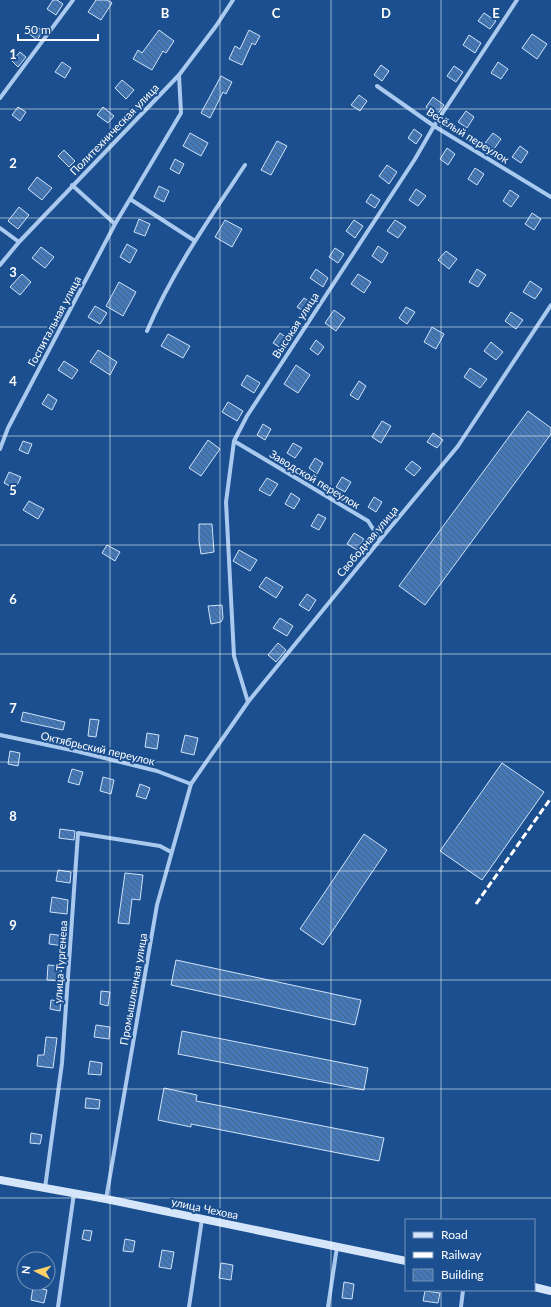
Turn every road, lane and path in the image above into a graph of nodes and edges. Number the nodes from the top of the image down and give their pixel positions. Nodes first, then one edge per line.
1 (73, 0) edge
2 (233, 0) edge
3 (517, 0) edge
4 (179, 75) junction
5 (377, 86) dead end
6 (0, 98) edge
7 (434, 126) junction
8 (245, 165) dead end
9 (72, 185) junction
10 (551, 197) edge
11 (130, 198) junction
12 (115, 224) junction
13 (0, 228) edge
14 (195, 240) junction
15 (18, 242) junction
16 (0, 266) edge
17 (551, 305) edge
18 (147, 331) dead end
19 (234, 442) junction
20 (0, 449) edge
21 (380, 540) junction
22 (248, 702) junction
23 (0, 735) edge
24 (191, 784) junction
25 (171, 852) junction
26 (0, 1180) edge
27 (45, 1188) junction
28 (74, 1193) junction
29 (106, 1199) junction
30 (202, 1219) junction
31 (337, 1247) junction
32 (405, 1261) edge
33 (535, 1287) edge
34 (464, 1291) edge
35 (551, 1291) edge
36 (58, 1307) edge
37 (188, 1307) edge
38 (328, 1307) edge
39 (461, 1307) edge

1 - 6 street
2 - 4 street, Политехническая улица
3 - 7 street, Высокая улица
4 - 9 street, Политехническая улица
4 - 11 street, Госпитальная улица
5 - 7 street, Весёлый переулок
7 - 10 street, Весёлый переулок
7 - 19 street, Высокая улица
8 - 14 street
9 - 12 street
9 - 15 street, Политехническая улица
11 - 12 street, Госпитальная улица
11 - 14 street
12 - 20 street, Госпитальная улица
13 - 15 street
14 - 18 street
15 - 16 street, Политехническая улица
17 - 21 street, Свободная улица
19 - 21 street, Заводской переулок
19 - 22 street, Высокая улица
21 - 22 street, Свободная улица
22 - 24 street, Свободная улица
23 - 24 street, Октябрьский переулок
24 - 25 street, Промышленная улица
25 - 27 street, улица Тургенева
25 - 29 street, Промышленная улица
26 - 27 main road, улица Чехова
27 - 28 main road, улица Чехова
28 - 29 main road, улица Чехова
28 - 36 street
29 - 30 main road, улица Чехова
30 - 31 main road, улица Чехова
30 - 37 street
31 - 32 main road, улица Чехова
31 - 38 street
33 - 35 main road
34 - 39 street

